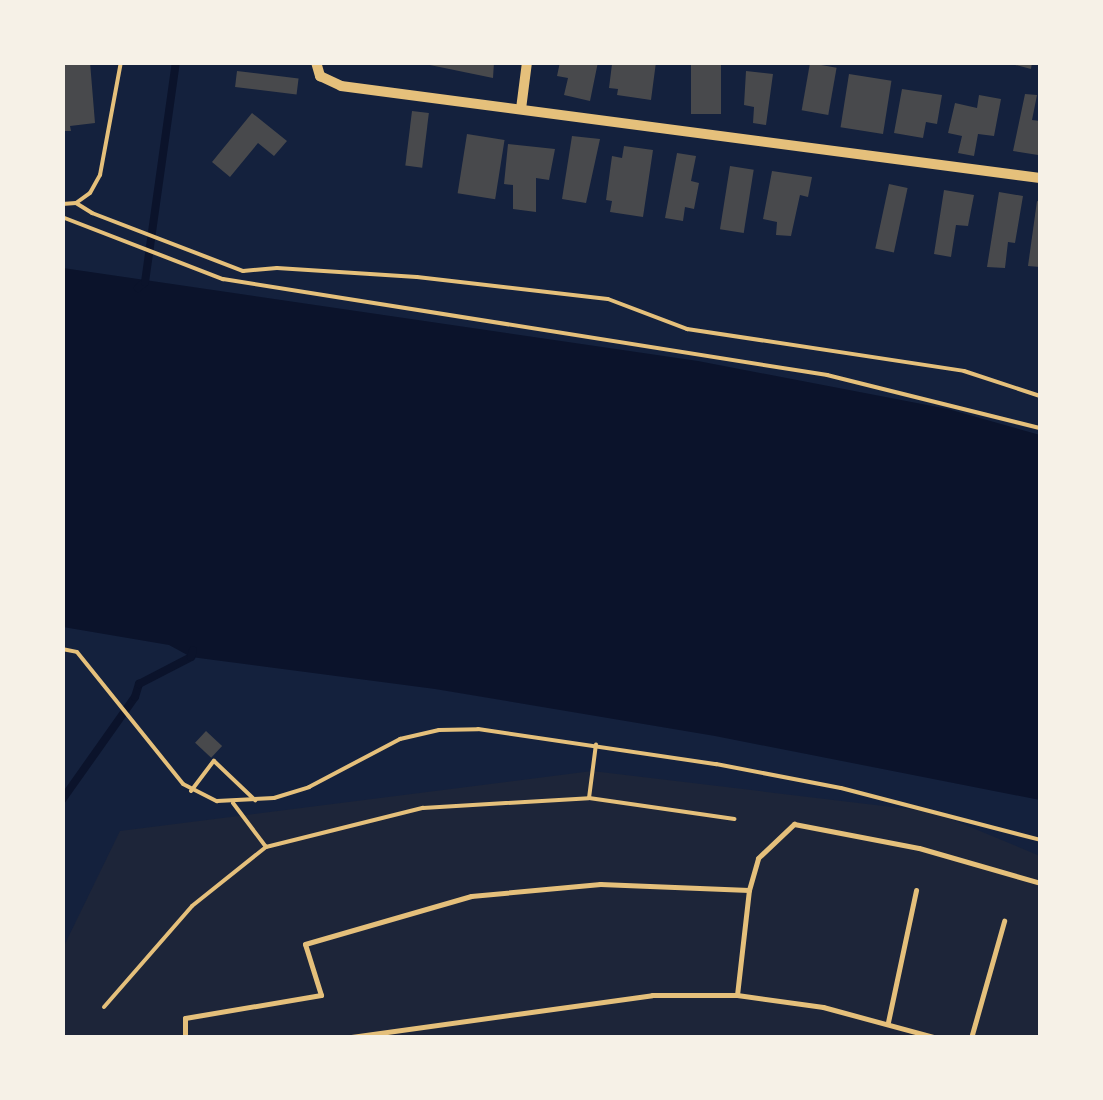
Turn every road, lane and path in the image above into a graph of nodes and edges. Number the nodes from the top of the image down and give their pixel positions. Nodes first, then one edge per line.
1 (121, 62) edge
2 (316, 62) edge
3 (527, 62) edge
4 (521, 109) junction
5 (1040, 178) edge
6 (76, 203) junction
7 (62, 204) edge
8 (62, 217) edge
9 (1040, 396) edge
10 (1040, 428) edge
11 (62, 649) edge
12 (596, 744) junction
13 (191, 792) junction
14 (589, 798) junction
15 (255, 800) junction
16 (232, 802) junction
17 (734, 818) dead end
18 (1040, 840) edge
19 (266, 847) junction
20 (1040, 884) edge
21 (749, 890) junction
22 (916, 890) dead end
23 (1004, 922) dead end
24 (737, 995) junction
25 (104, 1007) dead end
26 (888, 1022) junction
27 (186, 1038) edge
28 (344, 1038) edge
29 (937, 1038) edge
30 (971, 1038) edge

1 - 6 path
2 - 4 street
3 - 4 street
4 - 5 street
6 - 7 path
6 - 9 path
8 - 10 path
11 - 13 path
12 - 14 path
12 - 15 path
12 - 18 path
13 - 15 path
13 - 16 path
14 - 17 path
14 - 19 path
15 - 16 path
16 - 19 path
19 - 25 path
20 - 21 lane
21 - 24 lane
21 - 27 lane
22 - 26 lane
23 - 30 lane
24 - 26 lane
24 - 28 lane
26 - 29 lane

